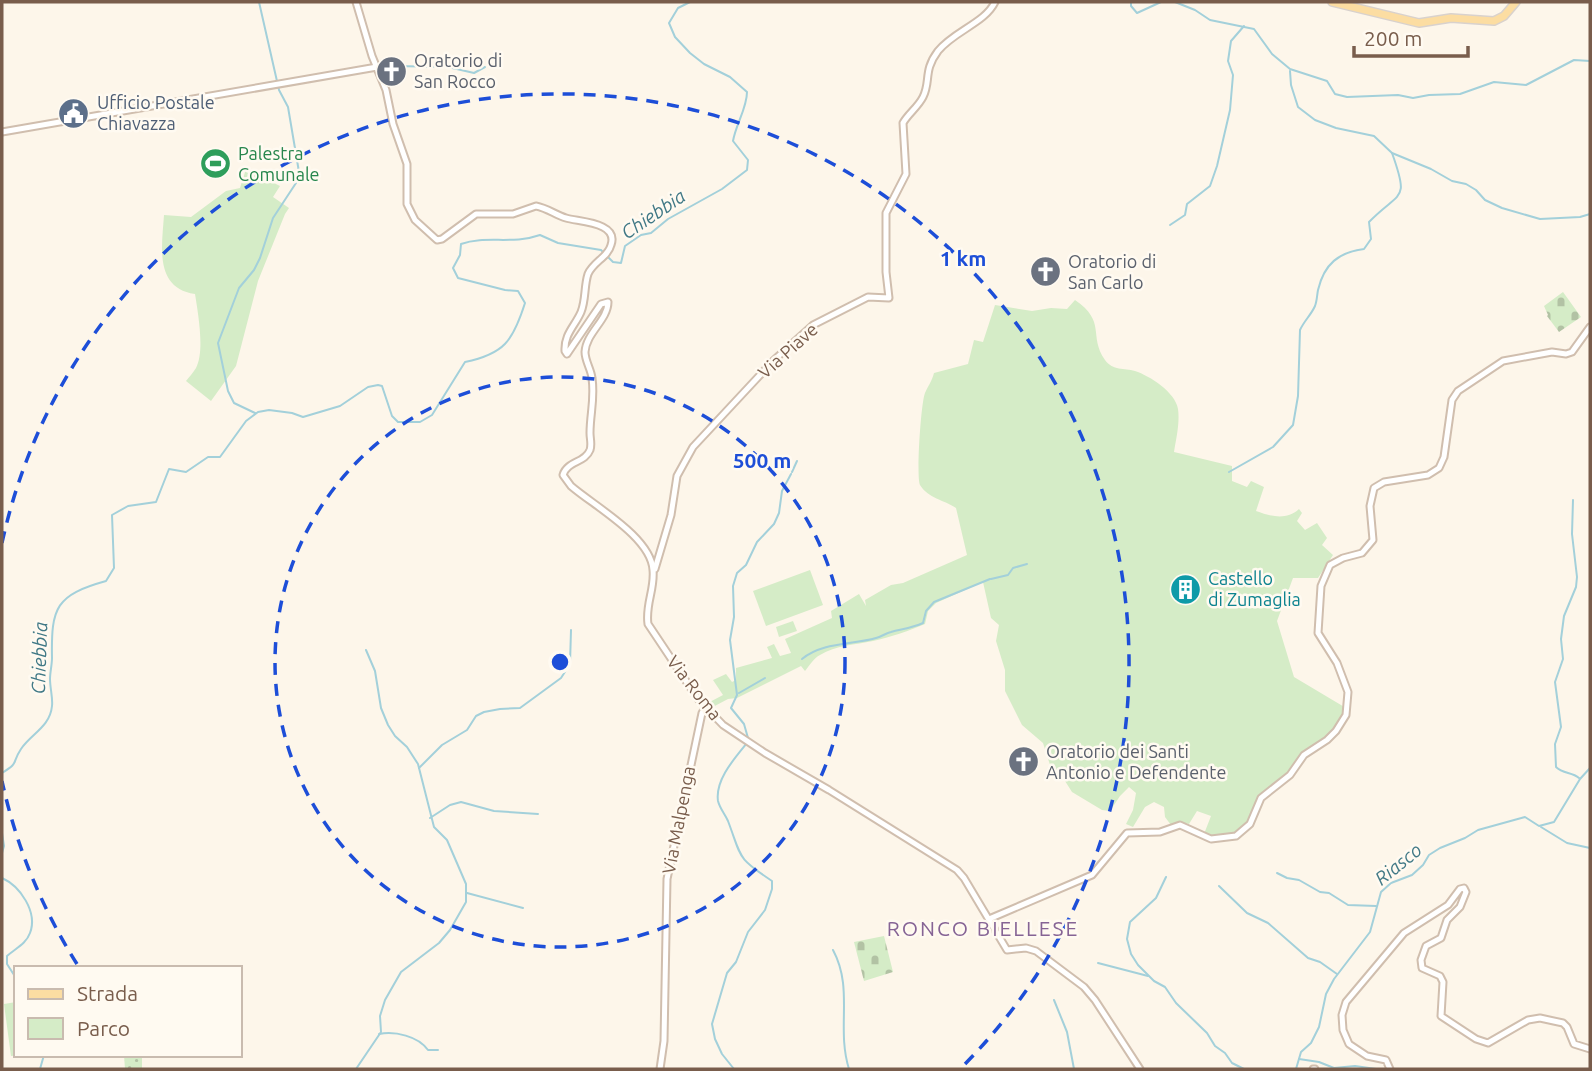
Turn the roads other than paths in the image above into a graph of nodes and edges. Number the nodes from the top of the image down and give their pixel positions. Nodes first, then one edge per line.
1 (356, 2) edge
2 (995, 2) edge
3 (1332, 2) edge
4 (1516, 2) edge
5 (377, 67) junction
6 (2, 132) edge
7 (1590, 327) edge
8 (637, 539) junction
9 (663, 541) junction
10 (653, 548) junction
11 (660, 552) junction
12 (649, 554) junction
13 (654, 572) junction
14 (705, 708) junction
15 (989, 919) junction
16 (1590, 1049) edge
17 (660, 1069) edge
18 (1140, 1069) edge
19 (1390, 1069) edge

1 - 5 street
2 - 9 street, Via Piave
3 - 4 main road
5 - 6 street
5 - 8 street, Via Roma
7 - 15 street
8 - 10 street
8 - 12 street, Via Roma
9 - 10 street
9 - 11 street, Via Piave
10 - 12 street
11 - 12 street
11 - 13 street, Via Piave
12 - 13 street, Via Roma
13 - 14 street, Via Roma
14 - 15 street, Via Roma
14 - 17 street, Via Malpenga
15 - 18 street, Via Roma
16 - 19 street

